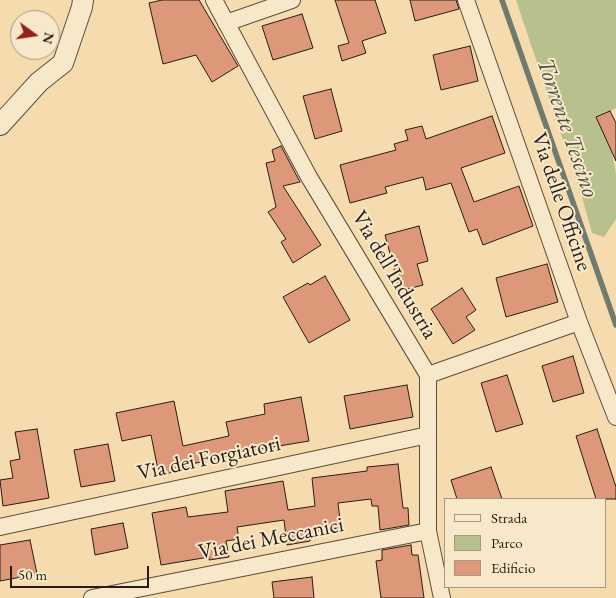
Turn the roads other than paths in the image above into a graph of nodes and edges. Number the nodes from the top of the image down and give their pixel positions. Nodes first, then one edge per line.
1 (83, 0) edge
2 (214, 0) edge
3 (292, 0) edge
4 (466, 0) edge
5 (226, 24) junction
6 (0, 125) edge
7 (579, 322) junction
8 (428, 375) junction
9 (616, 417) edge
10 (428, 435) junction
11 (0, 527) edge
12 (428, 530) junction
13 (92, 598) edge
14 (442, 598) edge

1 - 6 street
2 - 5 street, Via dell'Industria
3 - 5 street
4 - 7 street, Via delle Officine
5 - 8 street, Via dell'Industria
7 - 8 street
7 - 9 street, Via delle Officine
8 - 10 street, Via dell'Industria
10 - 11 street, Via dei Forgiatori
10 - 12 street, Via dell'Industria
12 - 13 street, Via dei Meccanici
12 - 14 street, Via dell'Industria

